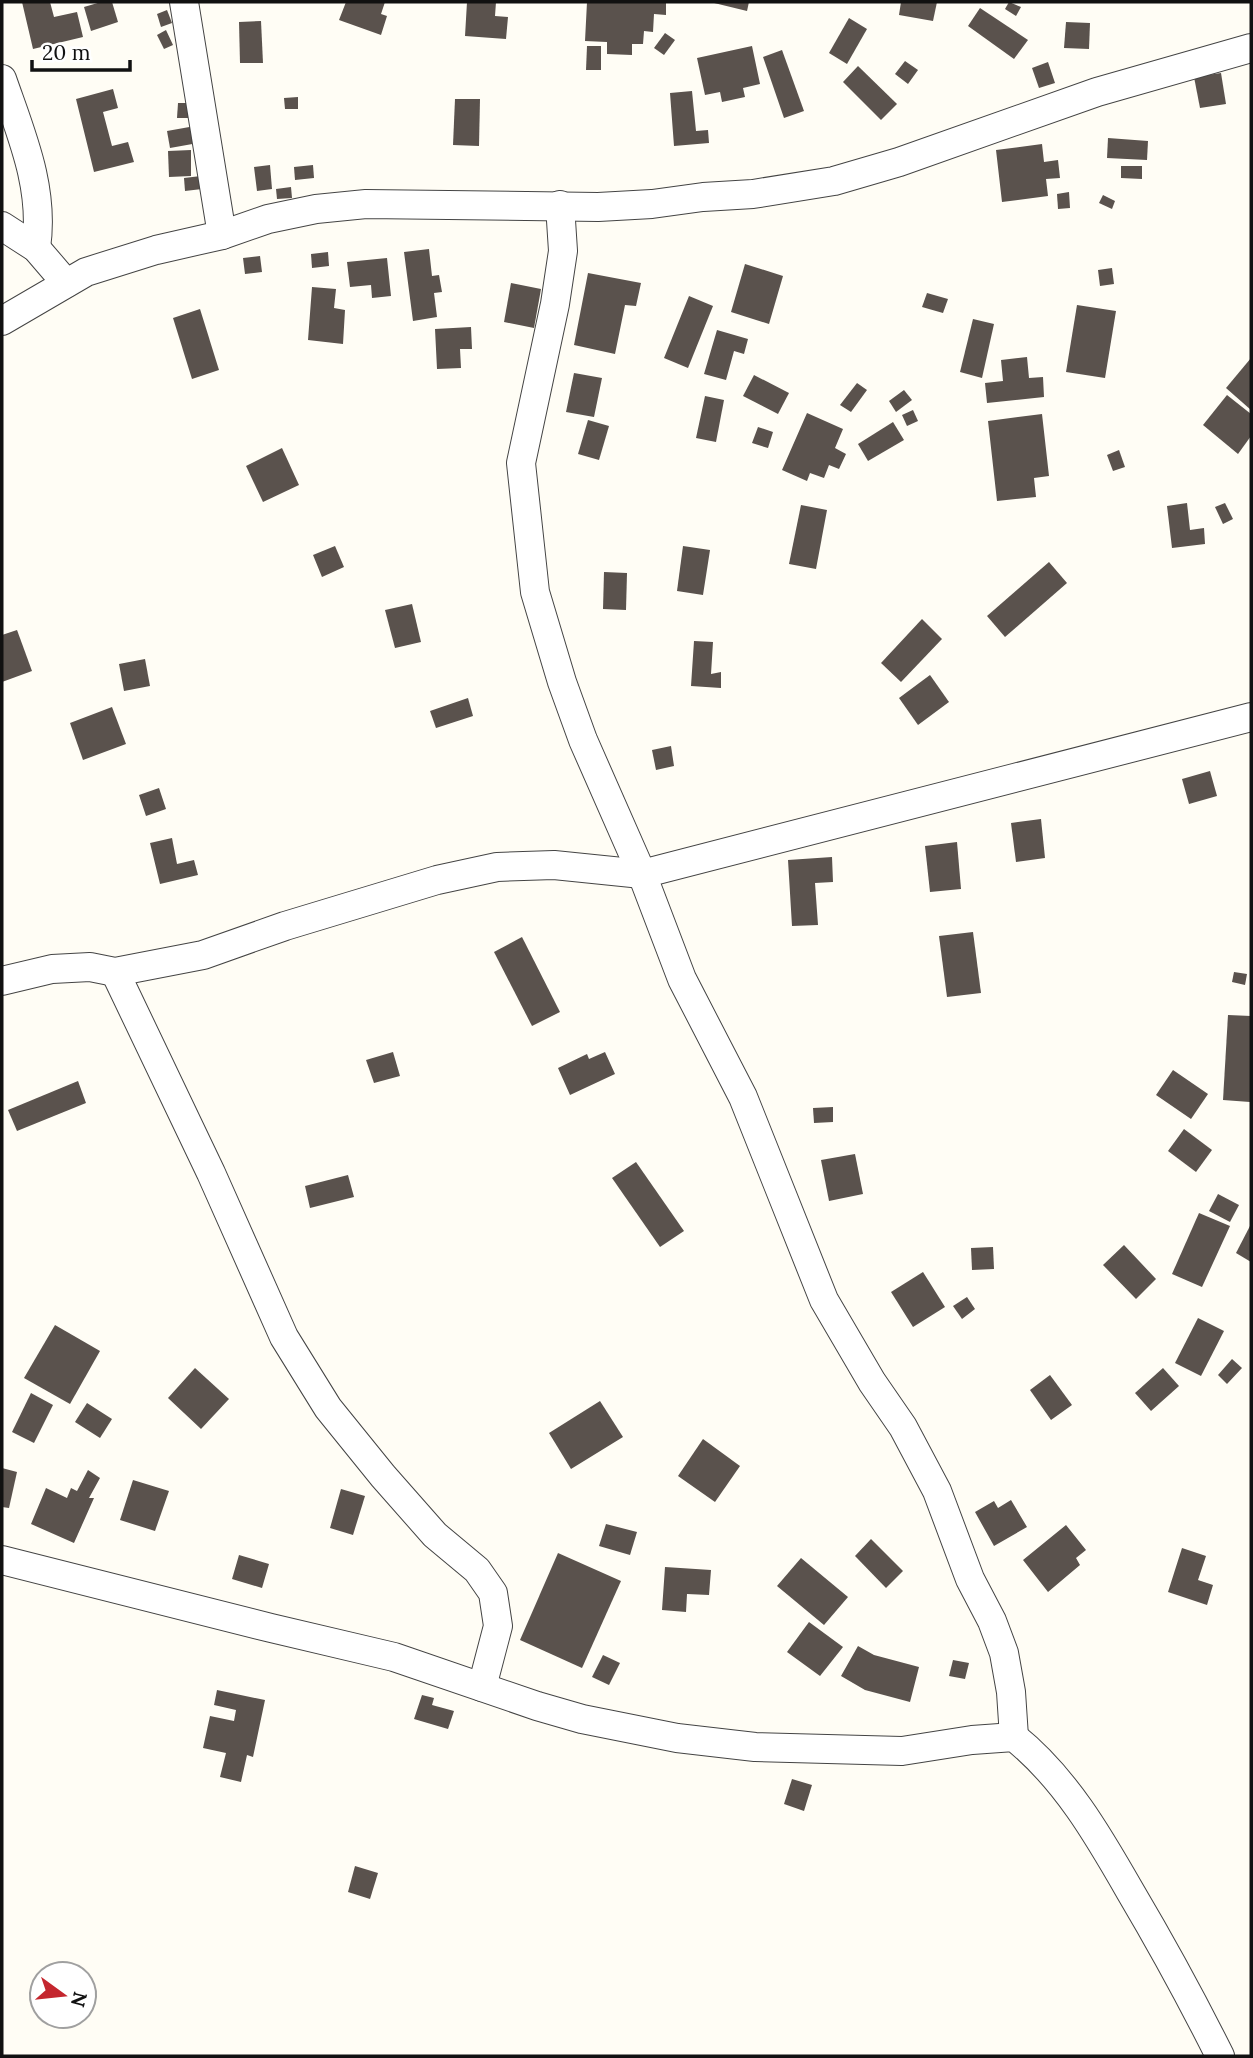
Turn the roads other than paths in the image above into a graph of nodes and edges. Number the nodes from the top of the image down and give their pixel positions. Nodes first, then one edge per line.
1 (184, 2) edge
2 (1251, 48) edge
3 (2, 79) edge
4 (559, 205) junction
5 (2, 226) edge
6 (222, 235) junction
7 (36, 248) junction
8 (66, 283) junction
9 (2, 321) edge
10 (1251, 717) edge
11 (642, 874) junction
12 (115, 972) junction
13 (2, 981) edge
14 (2, 1560) edge
15 (482, 1687) junction
16 (1014, 1737) junction
17 (1220, 2056) edge

1 - 6 street
2 - 4 street
3 - 7 street
4 - 6 street
4 - 11 street
5 - 7 street
6 - 8 street
7 - 8 street
8 - 9 street
10 - 11 street
11 - 12 street
11 - 16 street
12 - 13 street
12 - 15 street
14 - 15 street
15 - 16 street
16 - 17 street

